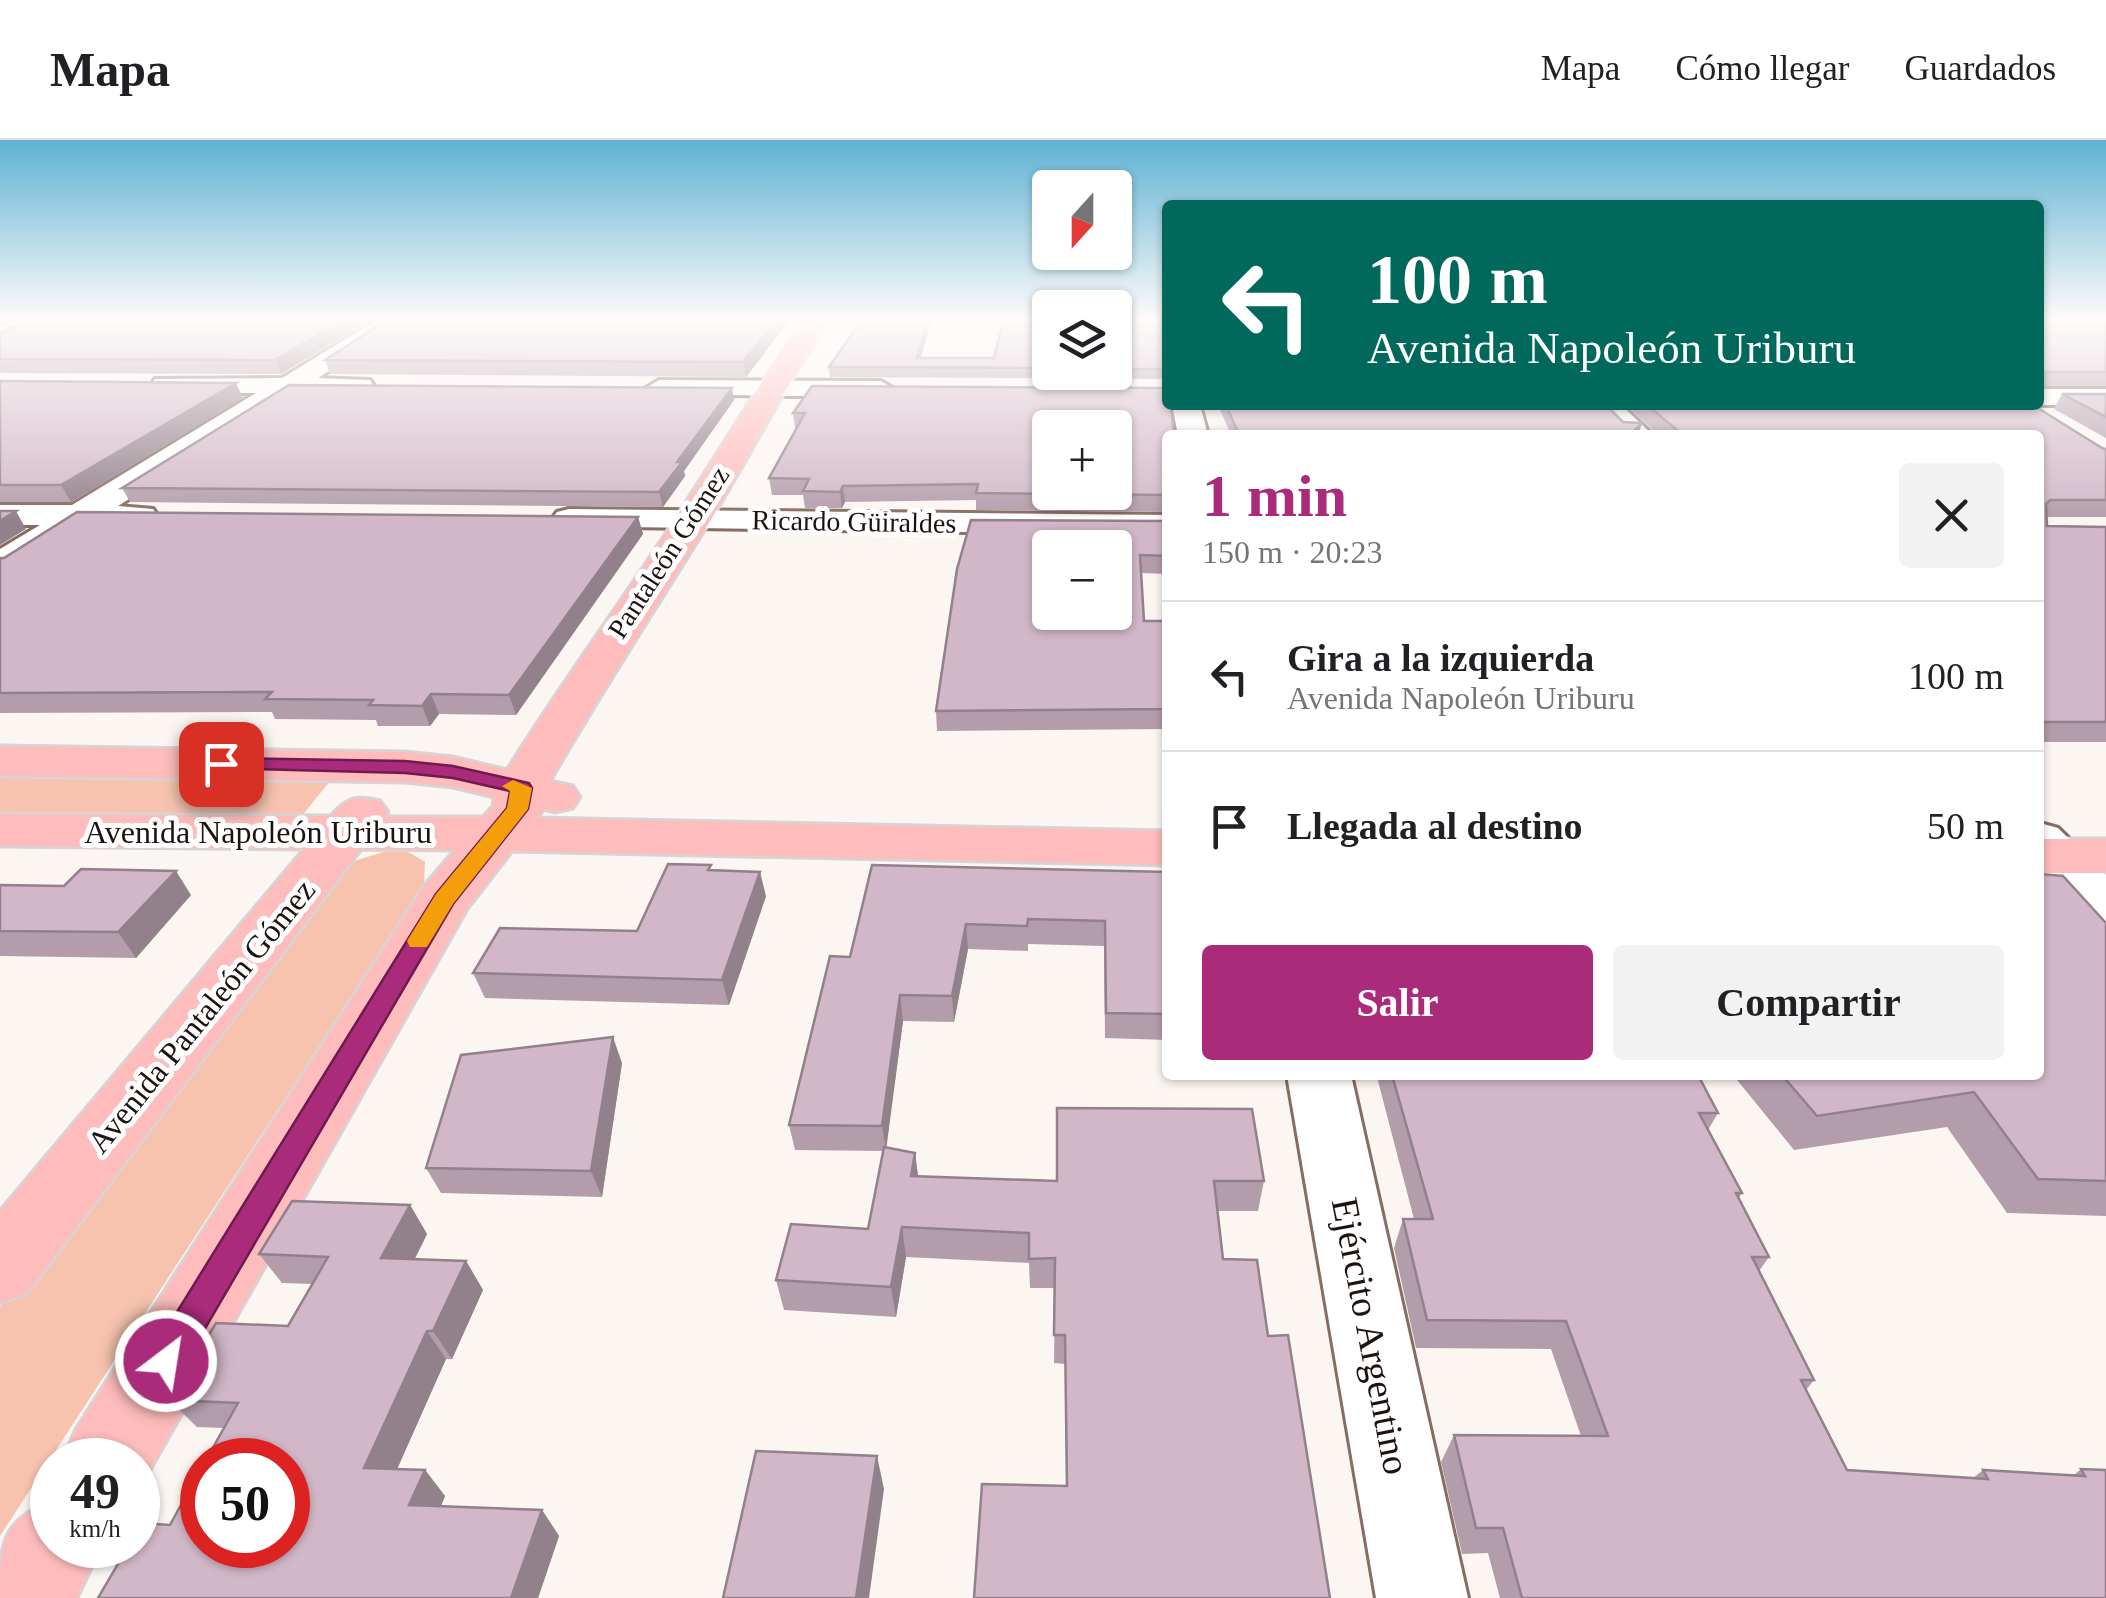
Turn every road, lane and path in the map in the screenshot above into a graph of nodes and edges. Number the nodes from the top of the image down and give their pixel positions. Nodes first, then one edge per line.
1 (284, 386) edge
2 (633, 388) edge
3 (769, 388) junction
4 (906, 389) edge
5 (2044, 396) edge
6 (2106, 397) edge
7 (1610, 410) edge
8 (2028, 410) edge
9 (2054, 425) edge
10 (1632, 430) edge
11 (0, 515) edge
12 (78, 516) junction
13 (178, 516) edge
14 (534, 518) edge
15 (692, 519) junction
16 (1162, 525) edge
17 (0, 564) edge
18 (0, 760) edge
19 (405, 767) junction
20 (511, 811) junction
21 (0, 830) edge
22 (348, 834) junction
23 (1162, 848) edge
24 (2061, 852) edge
25 (2106, 908) edge
26 (1320, 1080) edge
27 (0, 1268) edge
28 (120, 1438) edge
29 (42, 1568) edge
30 (24, 1598) edge
31 (1422, 1598) edge

1 - 12 street
2 - 3 street
3 - 4 street
3 - 15 main road, Pantaleón Gómez
5 - 6 street
7 - 10 street
8 - 9 street
11 - 12 street
12 - 13 street
12 - 17 street
14 - 15 street, Ricardo Güiraldes
15 - 16 street, Ricardo Güiraldes
15 - 20 main road, Pantaleón Gómez
18 - 19 main road, Avenida Napoleón Uriburu
19 - 20 main road, Avenida Napoleón Uriburu
19 - 22 main road, Avenida Pantaleón Gómez
20 - 22 main road, Avenida Napoleón Uriburu
20 - 23 main road, Avenida Napoleón Uriburu
20 - 28 main road
21 - 22 main road, Avenida Napoleón Uriburu
22 - 27 main road, Avenida Pantaleón Gómez
24 - 25 street
26 - 31 street, Ejército Argentino
29 - 30 main road

